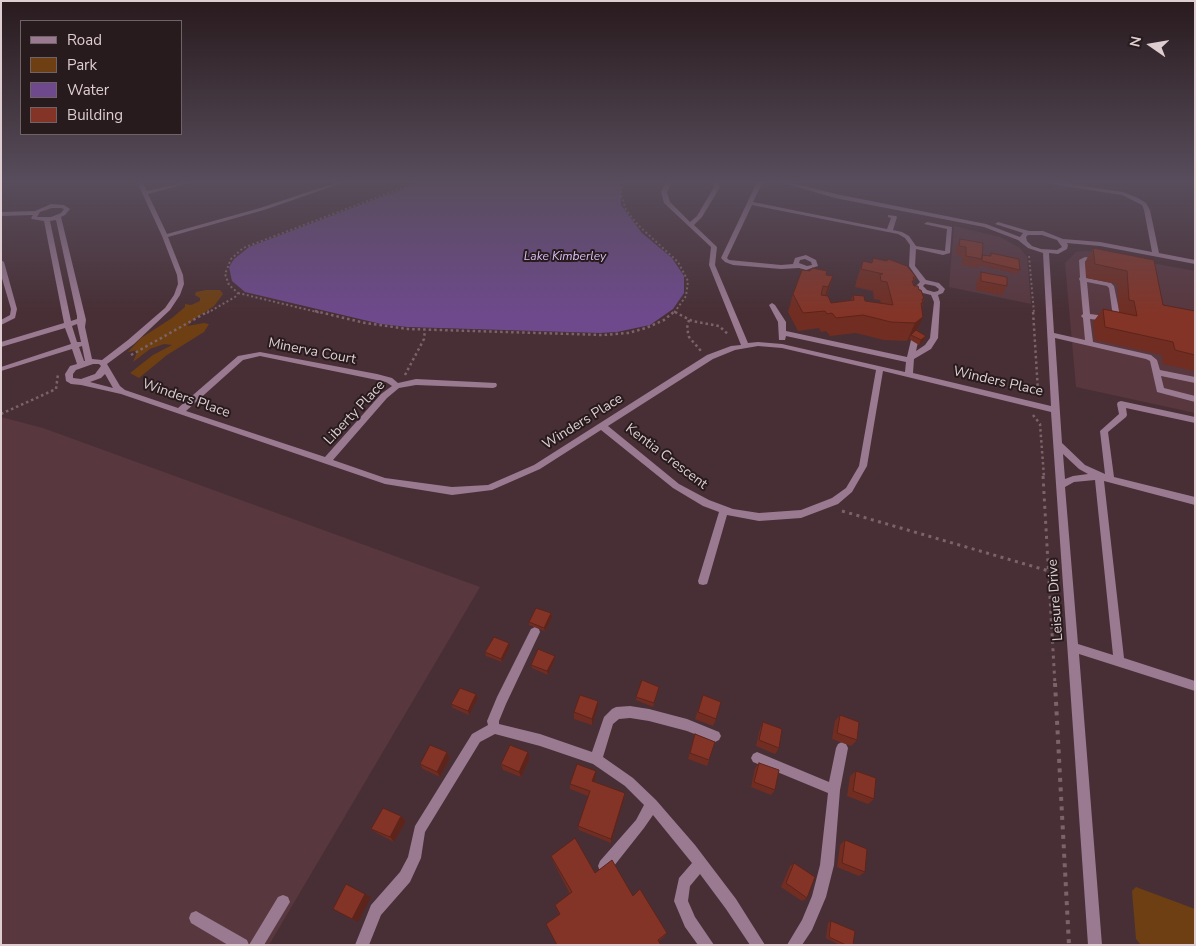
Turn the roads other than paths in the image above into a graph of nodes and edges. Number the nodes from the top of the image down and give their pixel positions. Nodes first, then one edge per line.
1 (48, 226) edge
2 (60, 226) edge
3 (160, 226) edge
4 (200, 226) edge
5 (691, 226) edge
6 (738, 226) edge
7 (875, 226) edge
8 (891, 226) edge
9 (939, 226) edge
10 (986, 226) edge
11 (1006, 226) edge
12 (1150, 226) edge
13 (890, 229) junction
14 (1029, 233) junction
15 (165, 236) junction
16 (1024, 241) junction
17 (1062, 241) junction
18 (714, 247) joint
19 (914, 248) junction
20 (1046, 252) junction
21 (1156, 255) junction
22 (1, 262) edge
23 (1106, 262) edge
24 (1195, 262) edge
25 (798, 266) dead end
26 (1082, 279) junction
27 (924, 282) junction
28 (934, 294) junction
29 (772, 305) dead end
30 (1085, 316) junction
31 (82, 320) junction
32 (1, 323) edge
33 (68, 324) junction
34 (782, 333) junction
35 (935, 335) junction
36 (1050, 335) junction
37 (85, 343) junction
38 (1089, 343) junction
39 (1, 345) edge
40 (75, 346) junction
41 (745, 346) junction
42 (782, 346) junction
43 (910, 359) junction
44 (95, 363) junction
45 (880, 368) junction
46 (3, 369) dead end
47 (1156, 372) junction
48 (908, 375) junction
49 (1195, 380) edge
50 (82, 382) junction
51 (401, 385) junction
52 (493, 386) dead end
53 (122, 392) junction
54 (1195, 398) edge
55 (1055, 410) junction
56 (180, 411) junction
57 (1195, 420) edge
58 (602, 426) junction
59 (1058, 445) junction
60 (327, 461) junction
61 (1099, 476) junction
62 (1110, 479) junction
63 (1061, 485) junction
64 (1195, 501) edge
65 (724, 510) junction
66 (703, 581) dead end
67 (535, 632) dead end
68 (1073, 647) junction
69 (1119, 662) junction
70 (1195, 686) edge
71 (494, 728) junction
72 (715, 736) dead end
73 (842, 748) dead end
74 (757, 758) dead end
75 (596, 759) junction
76 (834, 790) junction
77 (652, 804) junction
78 (700, 863) junction
79 (605, 866) edge
80 (283, 902) dead end
81 (196, 918) dead end
82 (242, 945) edge
83 (256, 945) edge
84 (362, 945) edge
85 (706, 945) edge
86 (758, 945) edge
87 (794, 945) edge
88 (1095, 945) edge

1 - 33 street
2 - 31 street
3 - 15 street
4 - 15 street
5 - 18 street
6 - 25 street
7 - 13 street
8 - 13 street
9 - 19 street
10 - 16 street
11 - 14 street
12 - 21 street
13 - 19 street
14 - 16 street
14 - 17 street
15 - 44 street
16 - 20 street
17 - 20 street
17 - 21 street
18 - 41 street
19 - 27 street
20 - 36 street, Leisure Drive
21 - 24 street
22 - 32 street
23 - 26 street
26 - 30 street
26 - 30 street
27 - 28 street
27 - 28 street
28 - 35 street
29 - 34 street
30 - 38 street
31 - 33 street
31 - 37 street
33 - 39 street
33 - 40 street
34 - 42 street
34 - 43 street
35 - 43 street
35 - 43 street
36 - 38 street
36 - 55 street, Leisure Drive
37 - 40 street
37 - 44 street
38 - 47 street
40 - 44 street
40 - 46 street
41 - 42 street, Winders Place
41 - 58 street, Winders Place
42 - 45 street, Winders Place
43 - 48 street
44 - 50 street
44 - 50 street
44 - 53 street, Winders Place
45 - 48 street, Winders Place
45 - 65 street, Kentia Crescent
47 - 49 street
47 - 54 street
48 - 55 street, Winders Place
50 - 53 street, Winders Place
51 - 52 street, Liberty Place
51 - 56 street, Minerva Court
51 - 60 street, Liberty Place
53 - 56 street, Winders Place
55 - 59 street, Leisure Drive
56 - 60 street, Winders Place
57 - 62 street
58 - 60 street, Winders Place
58 - 65 street, Kentia Crescent
59 - 61 street
59 - 63 street, Leisure Drive
61 - 62 street
61 - 63 street
61 - 69 street
62 - 64 street
63 - 68 street, Leisure Drive
65 - 66 street
67 - 71 street
68 - 69 street
68 - 88 street, Leisure Drive
69 - 70 street
71 - 75 street
71 - 84 street
72 - 75 street
73 - 76 street
74 - 76 street
75 - 77 street
76 - 87 street
77 - 78 street
77 - 79 street
78 - 85 street
78 - 86 street
80 - 83 street
81 - 82 street

